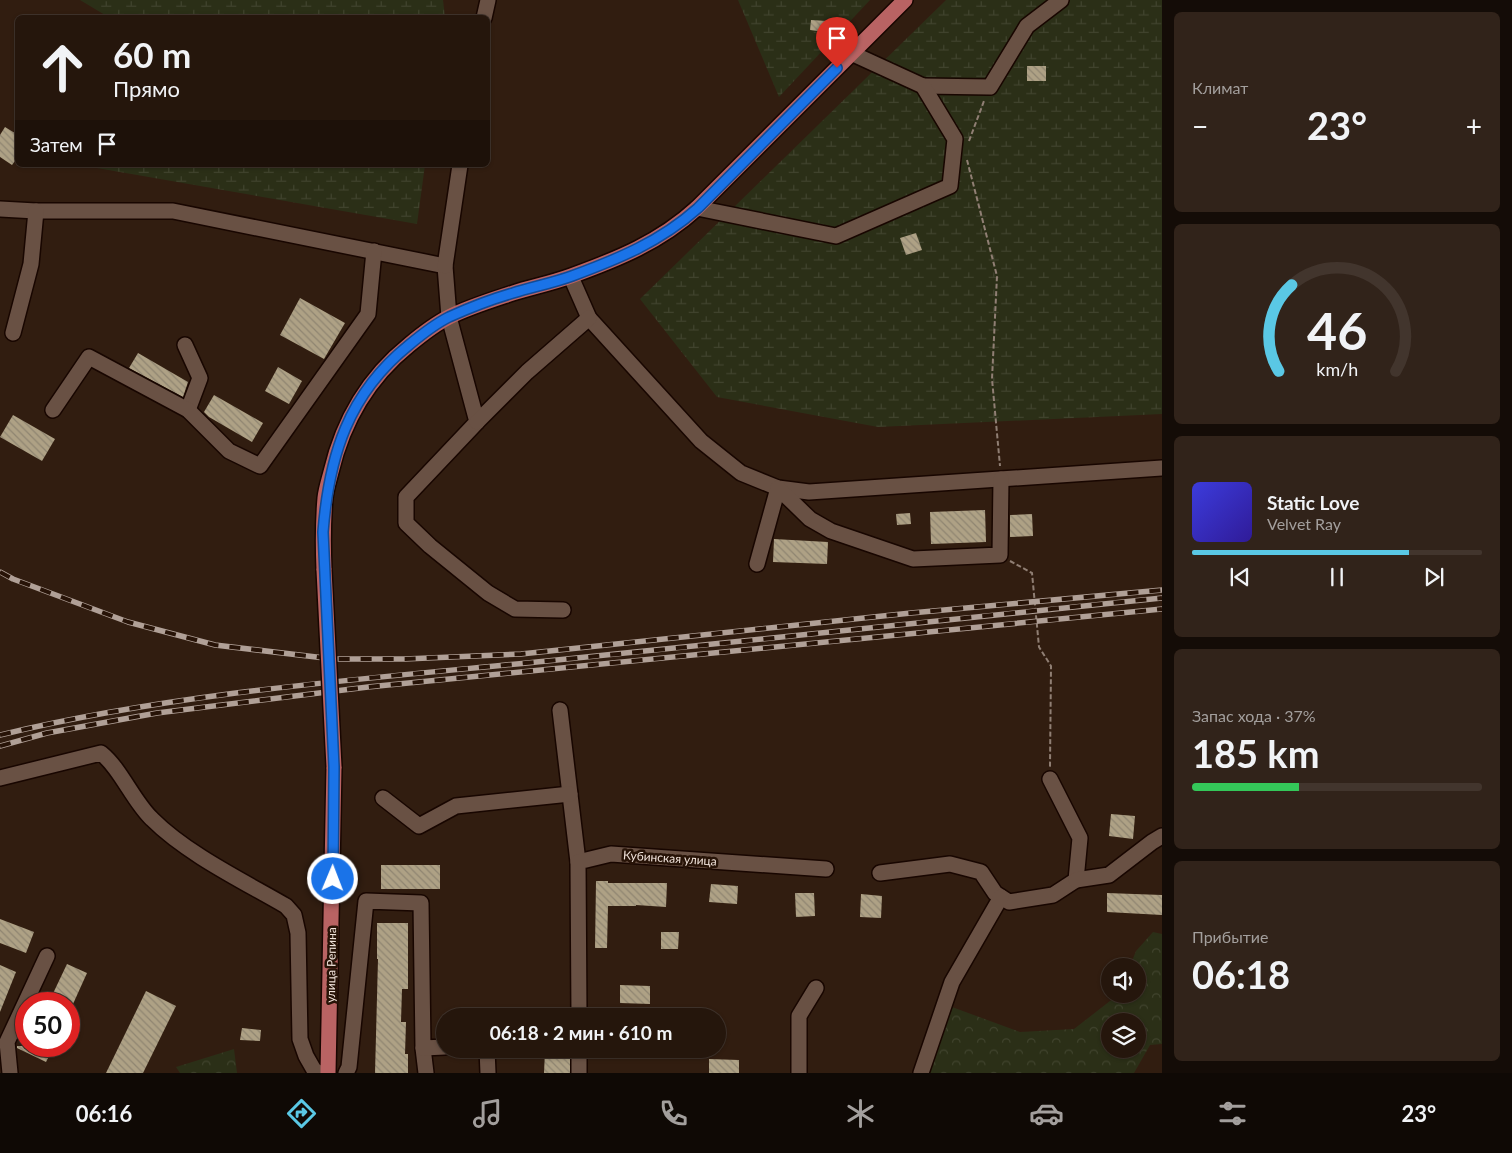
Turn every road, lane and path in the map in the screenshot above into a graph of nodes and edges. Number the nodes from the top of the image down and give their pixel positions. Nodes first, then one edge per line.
1 (488, 0) edge
2 (905, 0) edge
3 (1061, 0) edge
4 (485, 15) edge
5 (851, 53) junction
6 (923, 86) junction
7 (990, 87) junction
8 (968, 144) dead end
9 (965, 153) dead end
10 (460, 167) edge
11 (698, 208) junction
12 (0, 209) edge
13 (36, 211) junction
14 (374, 251) junction
15 (445, 266) junction
16 (571, 276) junction
17 (449, 317) junction
18 (589, 318) junction
19 (13, 333) dead end
20 (185, 345) dead end
21 (53, 410) dead end
22 (188, 410) junction
23 (477, 422) junction
24 (1162, 468) edge
25 (1001, 478) junction
26 (778, 488) junction
27 (1000, 555) junction
28 (757, 564) dead end
29 (563, 610) dead end
30 (560, 710) dead end
31 (0, 778) edge
32 (1050, 779) joint
33 (570, 794) junction
34 (383, 798) dead end
35 (1162, 836) edge
36 (578, 862) junction
37 (826, 869) dead end
38 (880, 873) dead end
39 (1076, 880) junction
40 (1001, 897) junction
41 (47, 956) dead end
42 (816, 988) dead end
43 (579, 1008) edge
44 (436, 1047) edge
45 (423, 1048) junction
46 (487, 1058) edge
47 (579, 1058) edge
48 (10, 1073) edge
49 (319, 1073) edge
50 (328, 1073) edge
51 (346, 1073) edge
52 (426, 1073) edge
53 (488, 1073) edge
54 (580, 1073) edge
55 (799, 1073) edge
56 (922, 1073) edge

1 - 4 street
2 - 5 main road, улица Репина
3 - 7 street
5 - 6 street
5 - 11 main road, улица Репина
6 - 7 street
6 - 11 street
7 - 8 path
9 - 25 path
10 - 15 street
11 - 16 main road, улица Репина
12 - 13 street
13 - 14 street
13 - 19 street
14 - 15 street
14 - 22 street
15 - 17 street
16 - 17 main road, улица Репина
16 - 18 street
17 - 23 street
17 - 50 main road, улица Репина, bridge
18 - 23 street
18 - 26 street
20 - 22 street
21 - 22 street
23 - 29 street
24 - 25 street
25 - 26 street
25 - 27 street
26 - 27 street
26 - 28 street
27 - 32 path
30 - 33 street
31 - 49 street
32 - 39 street
33 - 34 street
33 - 36 street
35 - 39 street
36 - 37 street, Кубинская улица
36 - 43 street
38 - 40 street
39 - 40 street
40 - 56 street
41 - 48 street
42 - 55 street
44 - 45 street
45 - 51 street
45 - 52 street
46 - 53 street
47 - 54 street

